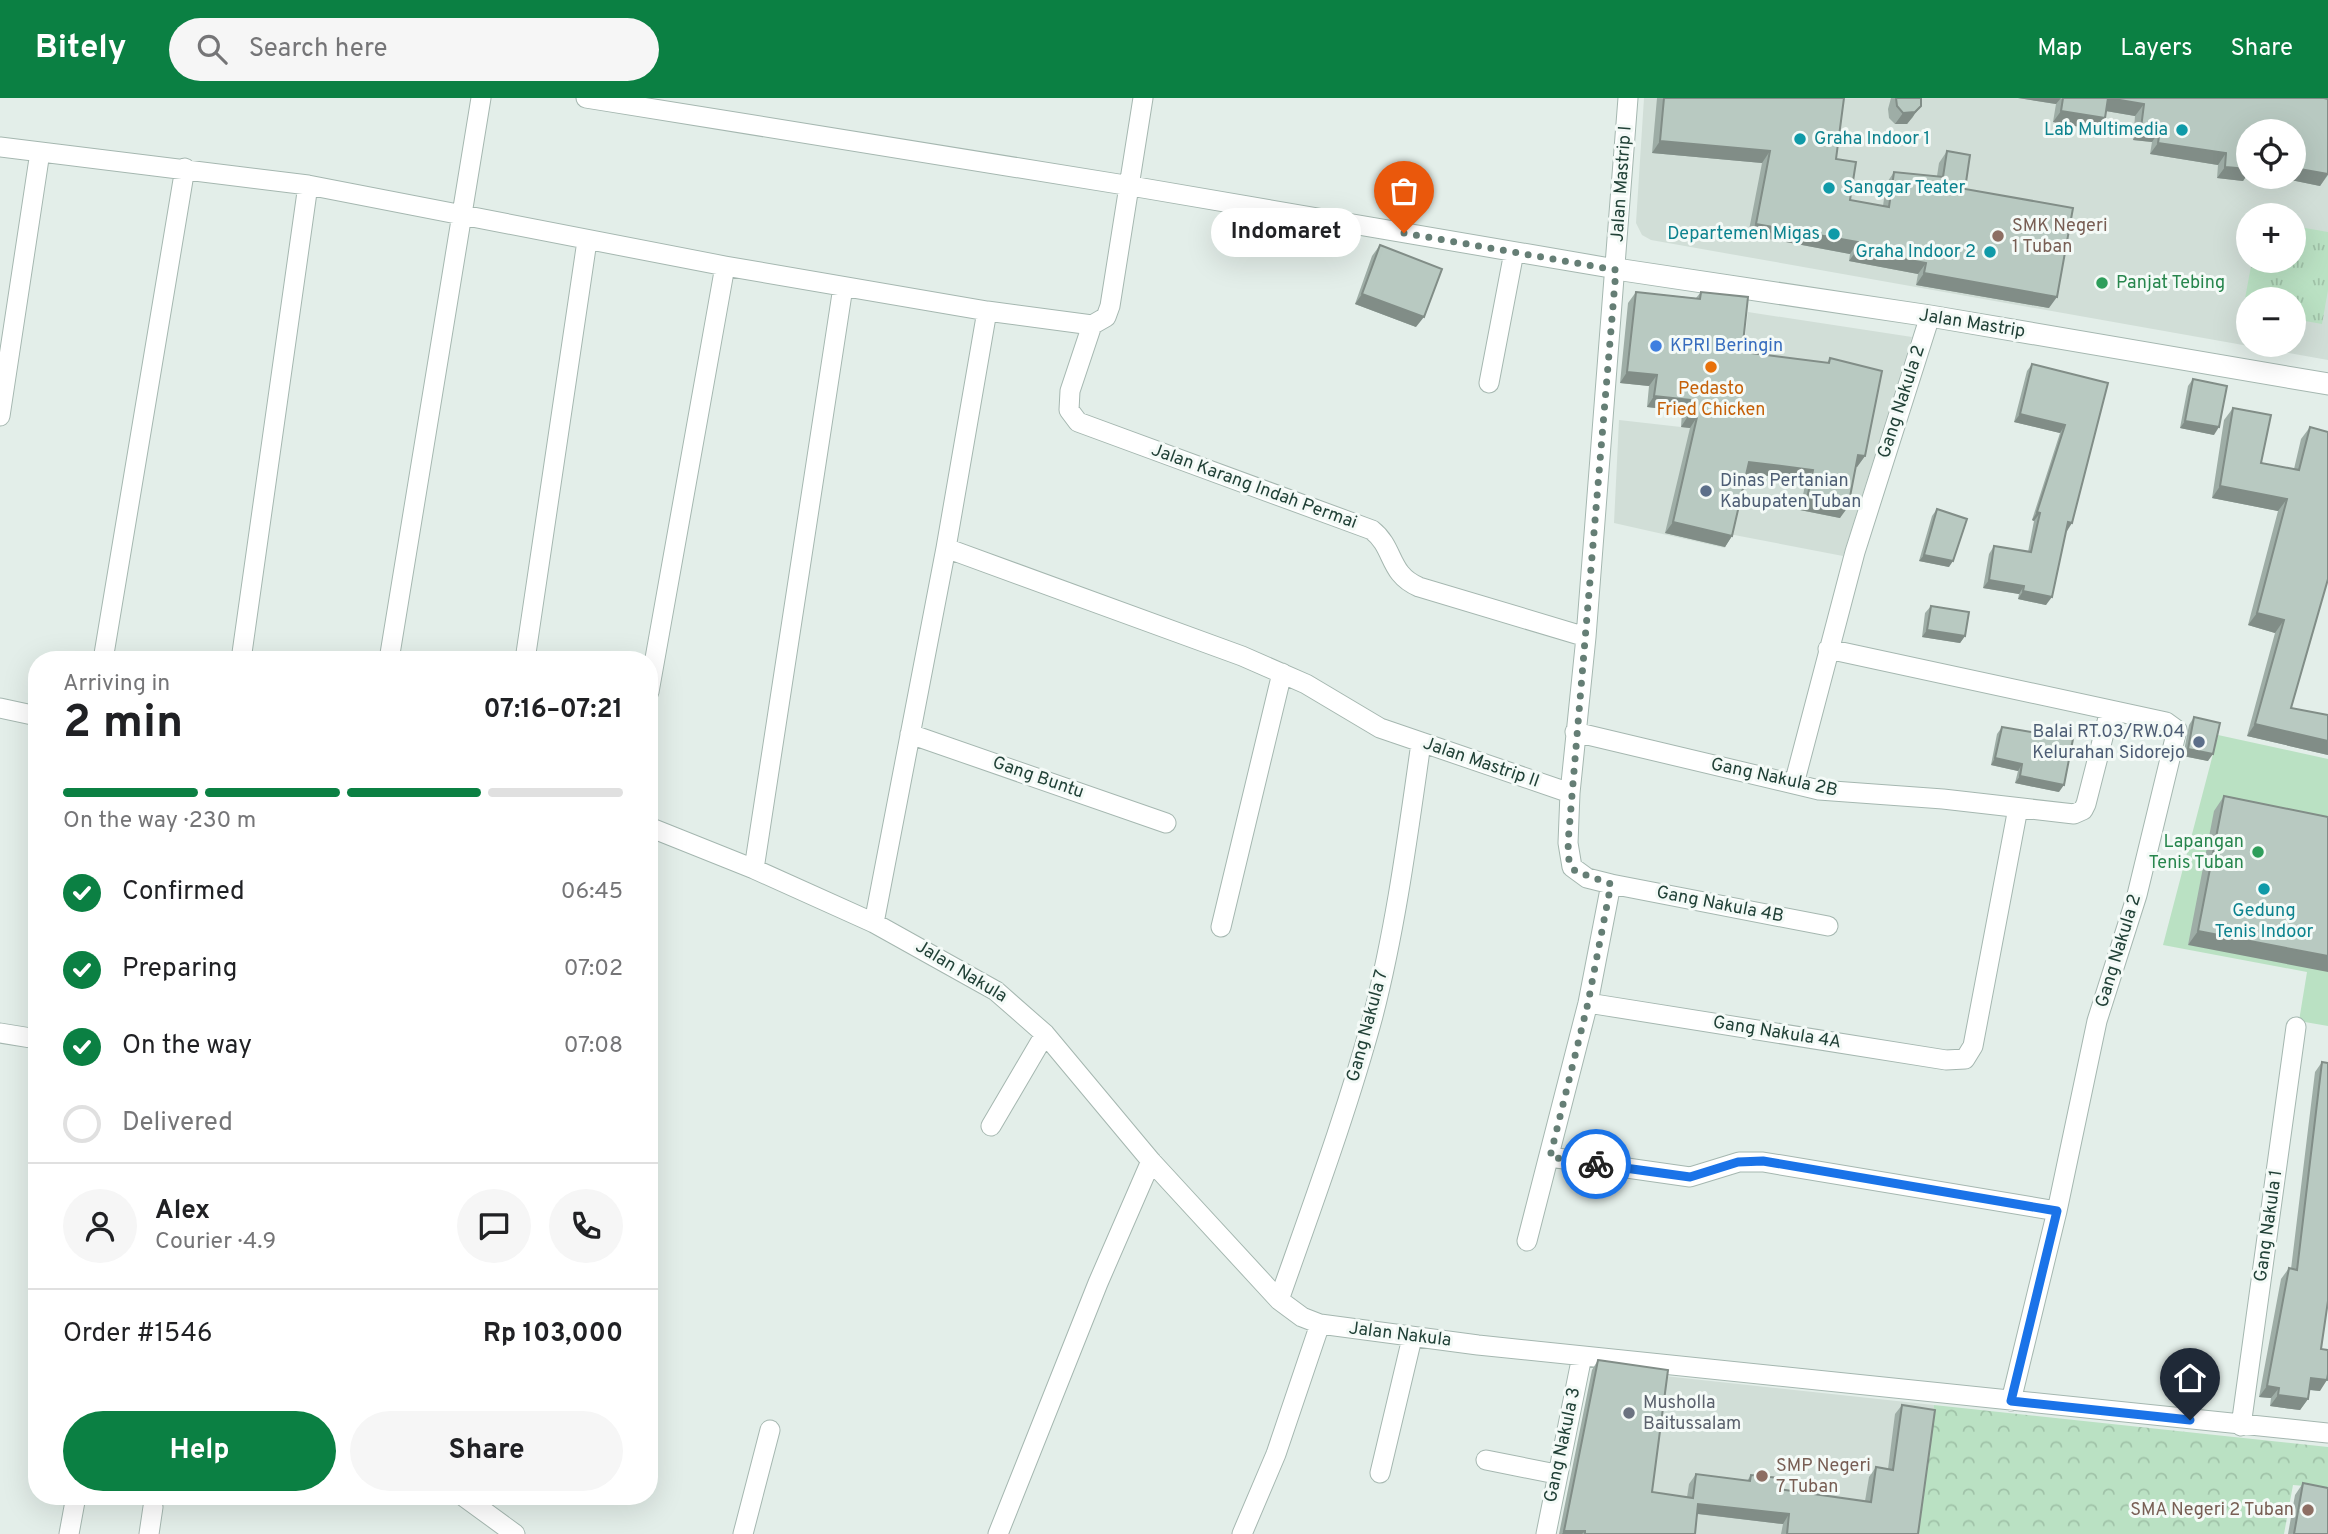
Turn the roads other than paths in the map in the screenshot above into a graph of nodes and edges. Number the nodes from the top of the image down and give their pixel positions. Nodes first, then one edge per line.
1 (481, 98) edge
2 (586, 98) edge
3 (1143, 98) edge
4 (1628, 98) edge
5 (0, 147) edge
6 (40, 152) junction
7 (185, 168) junction
8 (308, 185) junction
9 (1131, 186) junction
10 (461, 217) junction
11 (587, 241) junction
12 (1514, 252) junction
13 (725, 266) junction
14 (1616, 270) junction
15 (843, 287) junction
16 (987, 311) junction
17 (1930, 316) junction
18 (1092, 325) junction
19 (1489, 383) dead end
20 (2328, 384) edge
21 (0, 416) edge
22 (946, 548) junction
23 (1586, 637) junction
24 (1828, 649) junction
25 (104, 651) edge
26 (242, 651) edge
27 (390, 651) edge
28 (526, 651) edge
29 (656, 651) edge
30 (1282, 673) junction
31 (0, 709) edge
32 (2110, 710) junction
33 (28, 714) edge
34 (1575, 733) junction
35 (910, 734) junction
36 (1421, 743) junction
37 (1794, 784) junction
38 (1570, 793) junction
39 (2018, 808) junction
40 (1166, 823) dead end
41 (658, 831) edge
42 (754, 869) junction
43 (1611, 884) junction
44 (874, 923) junction
45 (1828, 926) dead end
46 (1220, 927) dead end
47 (1588, 1003) junction
48 (2296, 1027) dead end
49 (0, 1032) edge
50 (1045, 1034) junction
51 (28, 1037) edge
52 (992, 1126) dead end
53 (1550, 1157) junction
54 (1151, 1161) junction
55 (2057, 1211) junction
56 (1527, 1241) dead end
57 (1279, 1300) junction
58 (1320, 1324) junction
59 (1412, 1338) junction
60 (1582, 1356) junction
61 (2011, 1401) junction
62 (2241, 1426) junction
63 (2328, 1428) edge
64 (770, 1430) dead end
65 (2328, 1433) edge
66 (1486, 1460) dead end
67 (1381, 1473) dead end
68 (1556, 1474) junction
69 (74, 1505) edge
70 (476, 1505) edge
71 (153, 1507) dead end
72 (69, 1534) edge
73 (149, 1534) edge
74 (517, 1534) edge
75 (743, 1534) edge
76 (998, 1534) edge
77 (1242, 1534) edge
78 (1546, 1534) edge

1 - 10 street
2 - 9 street
3 - 9 street, Jalan Karang Indah Permai
4 - 14 street, Jalan Mastrip I
5 - 6 street
6 - 7 street
6 - 21 street
7 - 8 street
7 - 25 street
8 - 10 street
8 - 26 street
9 - 12 street
9 - 18 street, Jalan Karang Indah Permai
10 - 11 street
10 - 27 street
11 - 13 street
11 - 28 street
12 - 14 street
12 - 19 street
13 - 15 street
13 - 29 street
14 - 17 street, Jalan Mastrip
14 - 23 street
15 - 16 street
15 - 42 street
16 - 18 street
16 - 22 street
17 - 20 street, Jalan Mastrip
17 - 24 street, Gang Nakula 2
18 - 23 street, Jalan Karang Indah Permai
22 - 30 street, Jalan Mastrip II
22 - 35 street
23 - 34 street
24 - 32 street, Gang Nakula 2
24 - 37 street, Gang Nakula 2
30 - 36 street, Jalan Mastrip II
30 - 46 street
31 - 33 street
32 - 39 street, Gang Nakula 2B
32 - 55 street, Gang Nakula 2
34 - 37 street, Gang Nakula 2B
34 - 38 street
35 - 40 street, Gang Buntu
35 - 44 street
36 - 38 street, Jalan Mastrip II
36 - 57 street, Gang Nakula 7
37 - 39 street, Gang Nakula 2B
38 - 43 street, Gang Nakula 4B
39 - 47 street, Gang Nakula 4A
41 - 42 street, Jalan Nakula
42 - 44 street, Jalan Nakula
43 - 45 street, Gang Nakula 4B
43 - 47 street
44 - 50 street, Jalan Nakula
47 - 53 street
48 - 62 street, Gang Nakula 1
49 - 51 street
50 - 52 street
50 - 54 street, Jalan Nakula
53 - 55 street
53 - 56 street
54 - 57 street, Jalan Nakula
54 - 76 street
55 - 61 street, Gang Nakula 2
57 - 58 street, Jalan Nakula
58 - 59 street, Jalan Nakula
58 - 77 street
59 - 60 street, Jalan Nakula
59 - 67 street
60 - 61 street, Jalan Nakula
60 - 68 street, Gang Nakula 3
61 - 62 street, Jalan Nakula
62 - 65 street, Jalan Nakula
63 - 65 street
64 - 75 street
66 - 68 street
68 - 78 street, Gang Nakula 3
69 - 72 street
70 - 74 street
71 - 73 street

